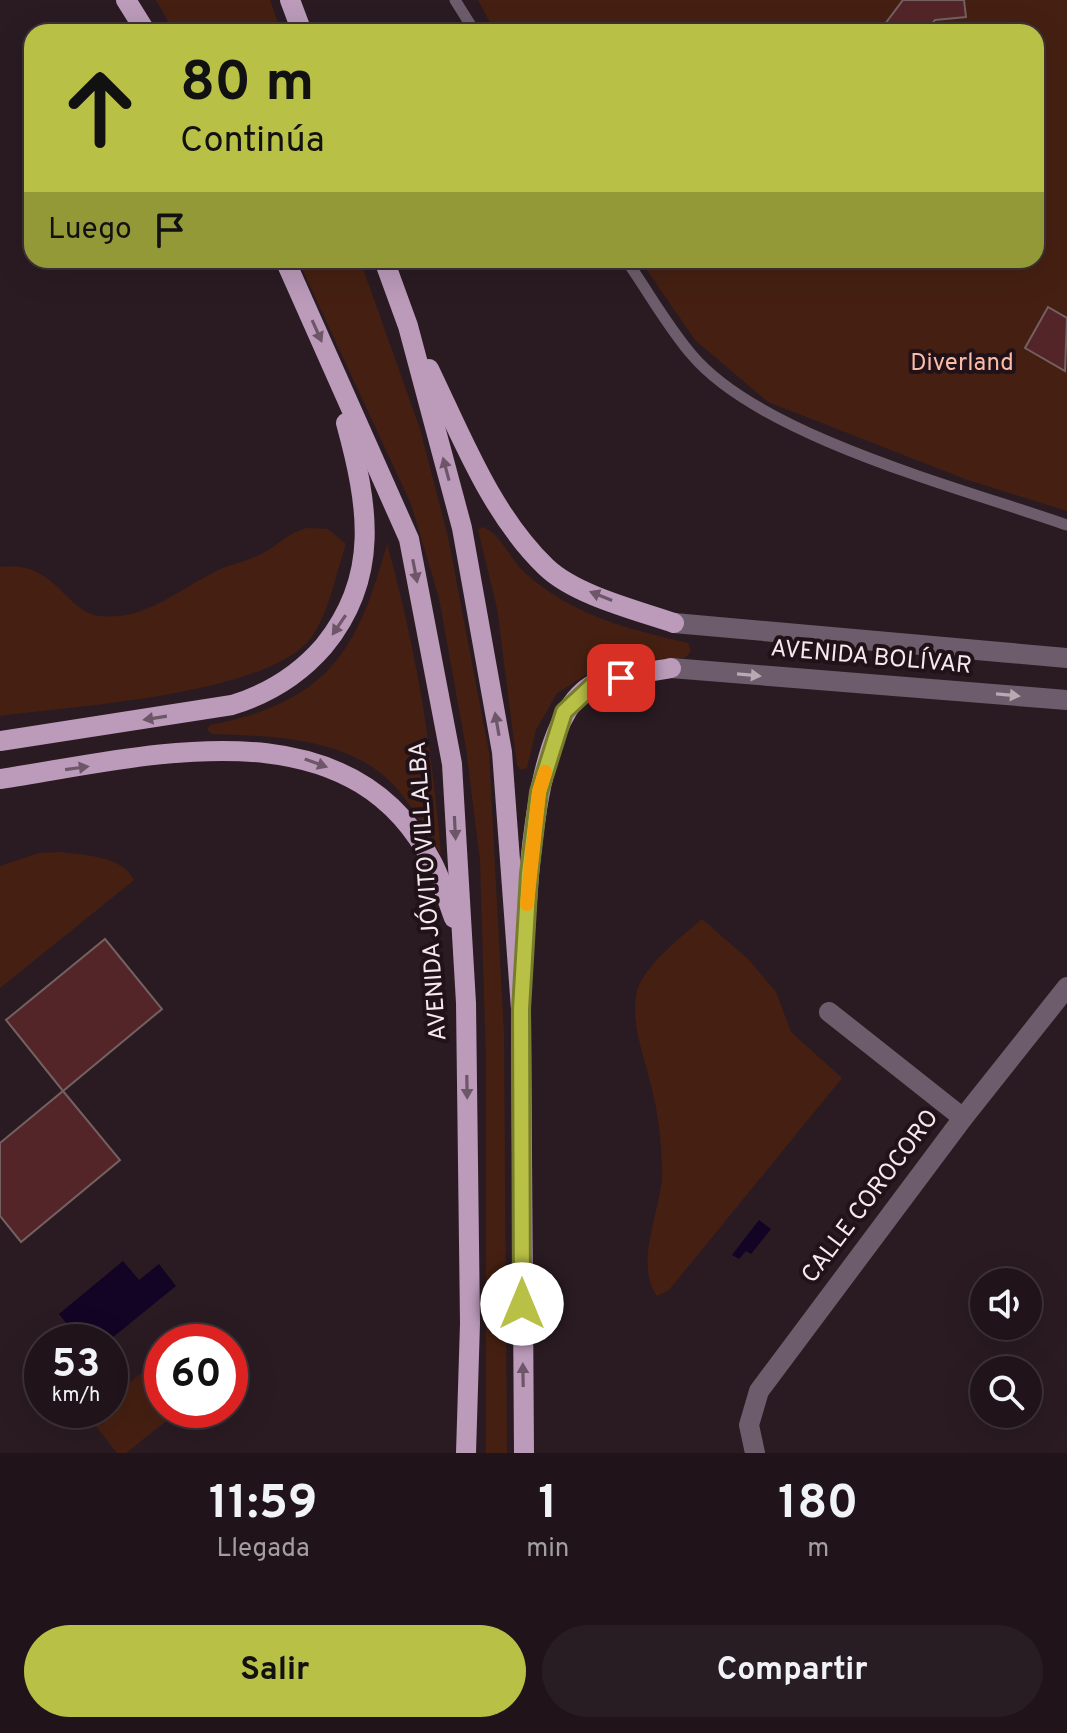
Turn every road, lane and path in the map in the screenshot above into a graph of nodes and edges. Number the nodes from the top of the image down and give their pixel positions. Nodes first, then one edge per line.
1 (126, 0) edge
2 (290, 0) edge
3 (455, 0) edge
4 (141, 24) edge
5 (299, 24) edge
6 (470, 24) edge
7 (289, 268) edge
8 (387, 268) edge
9 (632, 268) edge
10 (408, 326) junction
11 (330, 361) junction
12 (1067, 525) edge
13 (674, 623) joint
14 (1067, 658) edge
15 (671, 668) joint
16 (1067, 700) edge
17 (0, 741) edge
18 (0, 779) edge
19 (462, 941) junction
20 (1067, 987) edge
21 (521, 1009) junction
22 (829, 1012) dead end
23 (963, 1118) junction
24 (466, 1453) edge
25 (524, 1453) edge
26 (755, 1453) edge

1 - 4 main road
2 - 5 main road
3 - 6 lane
7 -> 11 main road, AVENIDA JÓVITO VILLALBA
8 - 10 main road
9 - 12 lane
13 -> 10 main road
21 -> 10 main road
11 -> 17 main road
11 -> 19 main road, AVENIDA JÓVITO VILLALBA
13 - 14 street, AVENIDA BOLÍVAR
15 -> 16 street, AVENIDA BOLÍVAR
15 - 21 main road
18 -> 19 main road
19 -> 24 main road, AVENIDA JÓVITO VILLALBA
20 - 23 street, CALLE COROCORO
25 -> 21 main road
22 - 23 street
23 - 26 street, CALLE COROCORO

